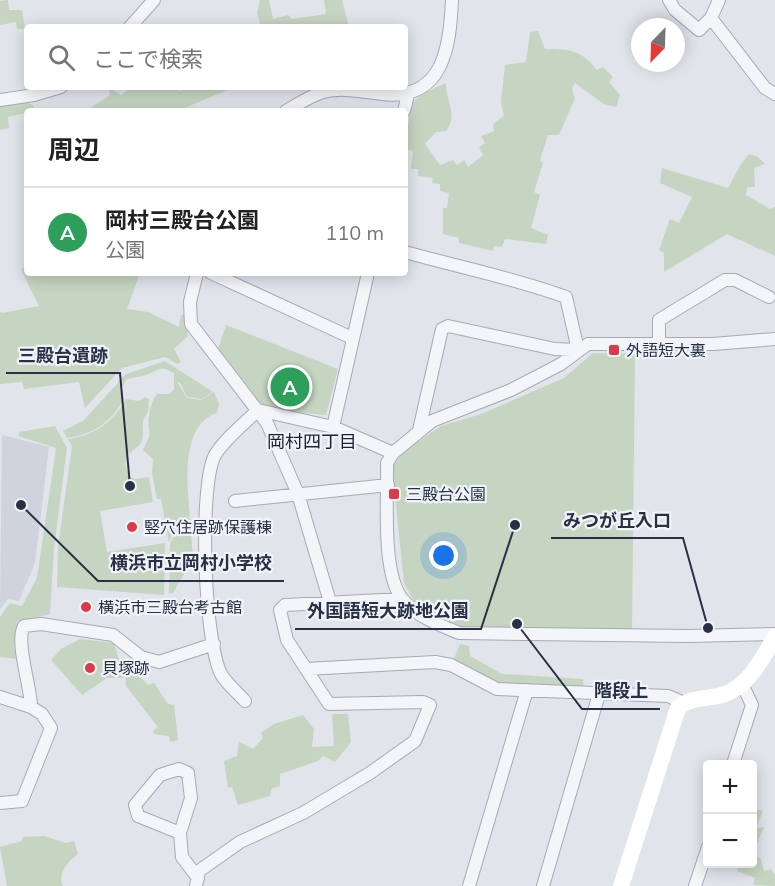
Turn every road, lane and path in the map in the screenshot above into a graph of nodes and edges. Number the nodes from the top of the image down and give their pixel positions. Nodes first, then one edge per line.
1 (154, 0) edge
2 (452, 0) edge
3 (669, 0) edge
4 (719, 0) edge
5 (711, 18) junction
6 (133, 24) edge
7 (51, 90) edge
8 (346, 90) edge
9 (346, 90) edge
10 (408, 94) junction
11 (775, 94) edge
12 (0, 100) edge
13 (292, 108) edge
14 (405, 108) edge
15 (408, 253) edge
16 (196, 276) edge
17 (218, 276) edge
18 (367, 276) edge
19 (769, 297) dead end
20 (352, 338) junction
21 (775, 339) edge
22 (658, 345) junction
23 (578, 350) junction
24 (258, 410) junction
25 (333, 427) junction
26 (419, 430) junction
27 (393, 453) junction
28 (388, 485) junction
29 (298, 494) junction
30 (236, 501) dead end
31 (402, 599) junction
32 (330, 602) junction
33 (775, 635) edge
34 (214, 644) junction
35 (306, 669) junction
36 (742, 684) junction
37 (527, 690) junction
38 (599, 694) junction
39 (0, 697) edge
40 (245, 701) dead end
41 (684, 703) junction
42 (31, 707) junction
43 (735, 760) edge
44 (0, 803) edge
45 (180, 833) junction
46 (703, 862) edge
47 (197, 882) edge
48 (469, 886) edge
49 (543, 886) edge
50 (621, 886) edge
51 (695, 886) edge

1 - 6 street
2 - 10 street
3 - 5 street
4 - 5 street
5 - 11 street
7 - 12 street
8 - 13 street
9 - 10 street
10 - 14 street
15 - 23 street
16 - 24 street
17 - 20 street
18 - 20 street
19 - 22 street
20 - 25 street
21 - 22 street
22 - 23 street
23 - 26 street
23 - 26 street
24 - 25 street
24 - 29 street
24 - 34 street
25 - 27 street
26 - 27 street
27 - 28 street
28 - 29 street
28 - 31 street
29 - 30 street
29 - 32 street
31 - 32 street
31 - 33 street
32 - 35 street
33 - 36 street
34 - 40 street
34 - 42 street
35 - 37 street
35 - 47 street
36 - 41 street
36 - 43 street
37 - 38 street
37 - 48 street
38 - 41 street
38 - 49 street
39 - 42 street
41 - 50 street
42 - 44 street
45 - 45 street
45 - 47 street
46 - 51 street

